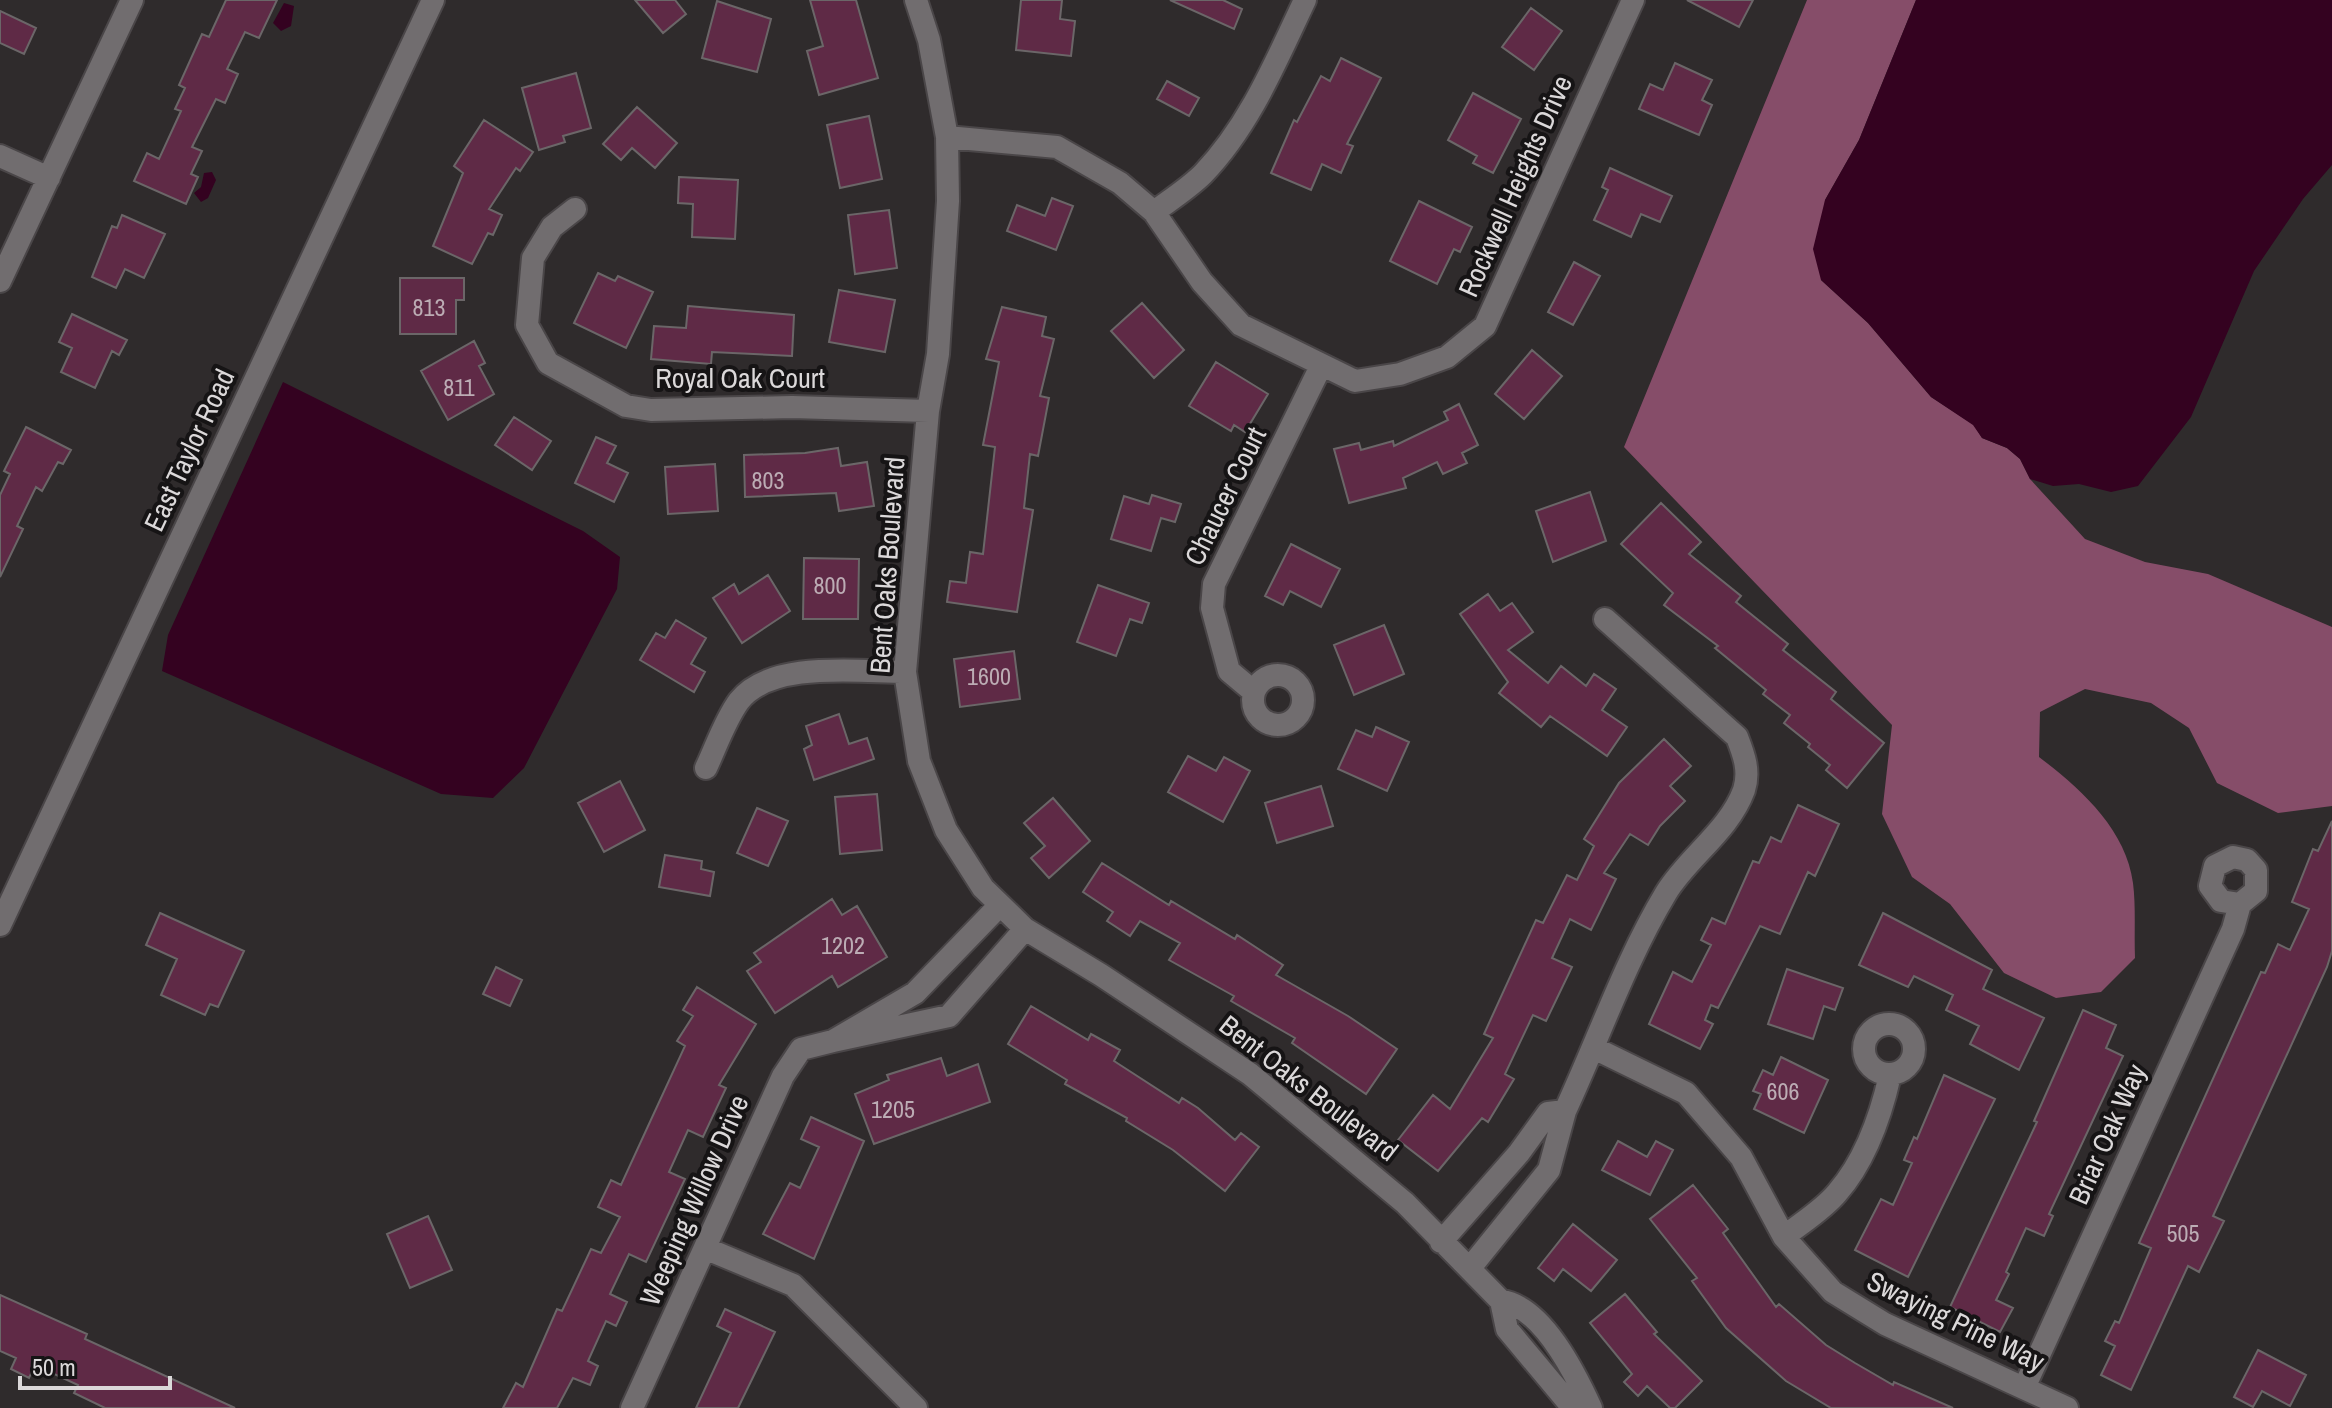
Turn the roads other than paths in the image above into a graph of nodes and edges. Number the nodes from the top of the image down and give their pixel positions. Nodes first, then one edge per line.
1 (132, 0) edge
2 (433, 0) edge
3 (916, 0) edge
4 (1305, 0) edge
5 (1633, 0) edge
6 (947, 137) junction
7 (0, 156) edge
8 (49, 178) junction
9 (575, 209) dead end
10 (1154, 212) junction
11 (0, 281) edge
12 (1321, 366) junction
13 (928, 411) junction
14 (1605, 619) dead end
15 (905, 672) junction
16 (1254, 692) dead end
17 (706, 768) dead end
18 (2240, 904) dead end
19 (1000, 905) junction
20 (0, 925) edge
21 (1025, 929) junction
22 (833, 1041) junction
23 (1594, 1048) junction
24 (1890, 1075) dead end
25 (1565, 1111) junction
26 (1784, 1237) junction
27 (1441, 1242) junction
28 (707, 1249) junction
29 (1470, 1268) junction
30 (1501, 1301) junction
31 (2024, 1388) junction
32 (632, 1408) edge
33 (916, 1408) edge
34 (1573, 1408) edge
35 (1591, 1408) edge
36 (2067, 1408) edge

1 - 8 street
2 - 20 street, East Taylor Road
3 - 6 street, Bent Oaks Boulevard
4 - 10 street
5 - 12 street, Rockwell Heights Drive
6 - 10 street, Rockwell Heights Drive
6 - 13 street, Bent Oaks Boulevard
7 - 8 street
8 - 11 street
9 - 13 street, Royal Oak Court
10 - 12 street, Rockwell Heights Drive
12 - 16 street, Chaucer Court
13 - 15 street, Bent Oaks Boulevard
14 - 23 street
15 - 17 street
15 - 19 street, Bent Oaks Boulevard
18 - 31 street, Briar Oak Way
19 - 21 street, Bent Oaks Boulevard
19 - 22 street, Weeping Willow Drive
21 - 22 street, Weeping Willow Drive
21 - 27 street, Bent Oaks Boulevard
22 - 28 street, Weeping Willow Drive
23 - 25 street
23 - 26 street, Swaying Pine Way
24 - 26 street
25 - 27 street
25 - 29 street
26 - 31 street, Swaying Pine Way
27 - 29 street, Bent Oaks Boulevard
28 - 32 street, Weeping Willow Drive
28 - 33 street
29 - 30 street, Bent Oaks Boulevard
30 - 34 street, Bent Oaks Boulevard
30 - 35 street, Bent Oaks Boulevard
31 - 36 street, Swaying Pine Way

